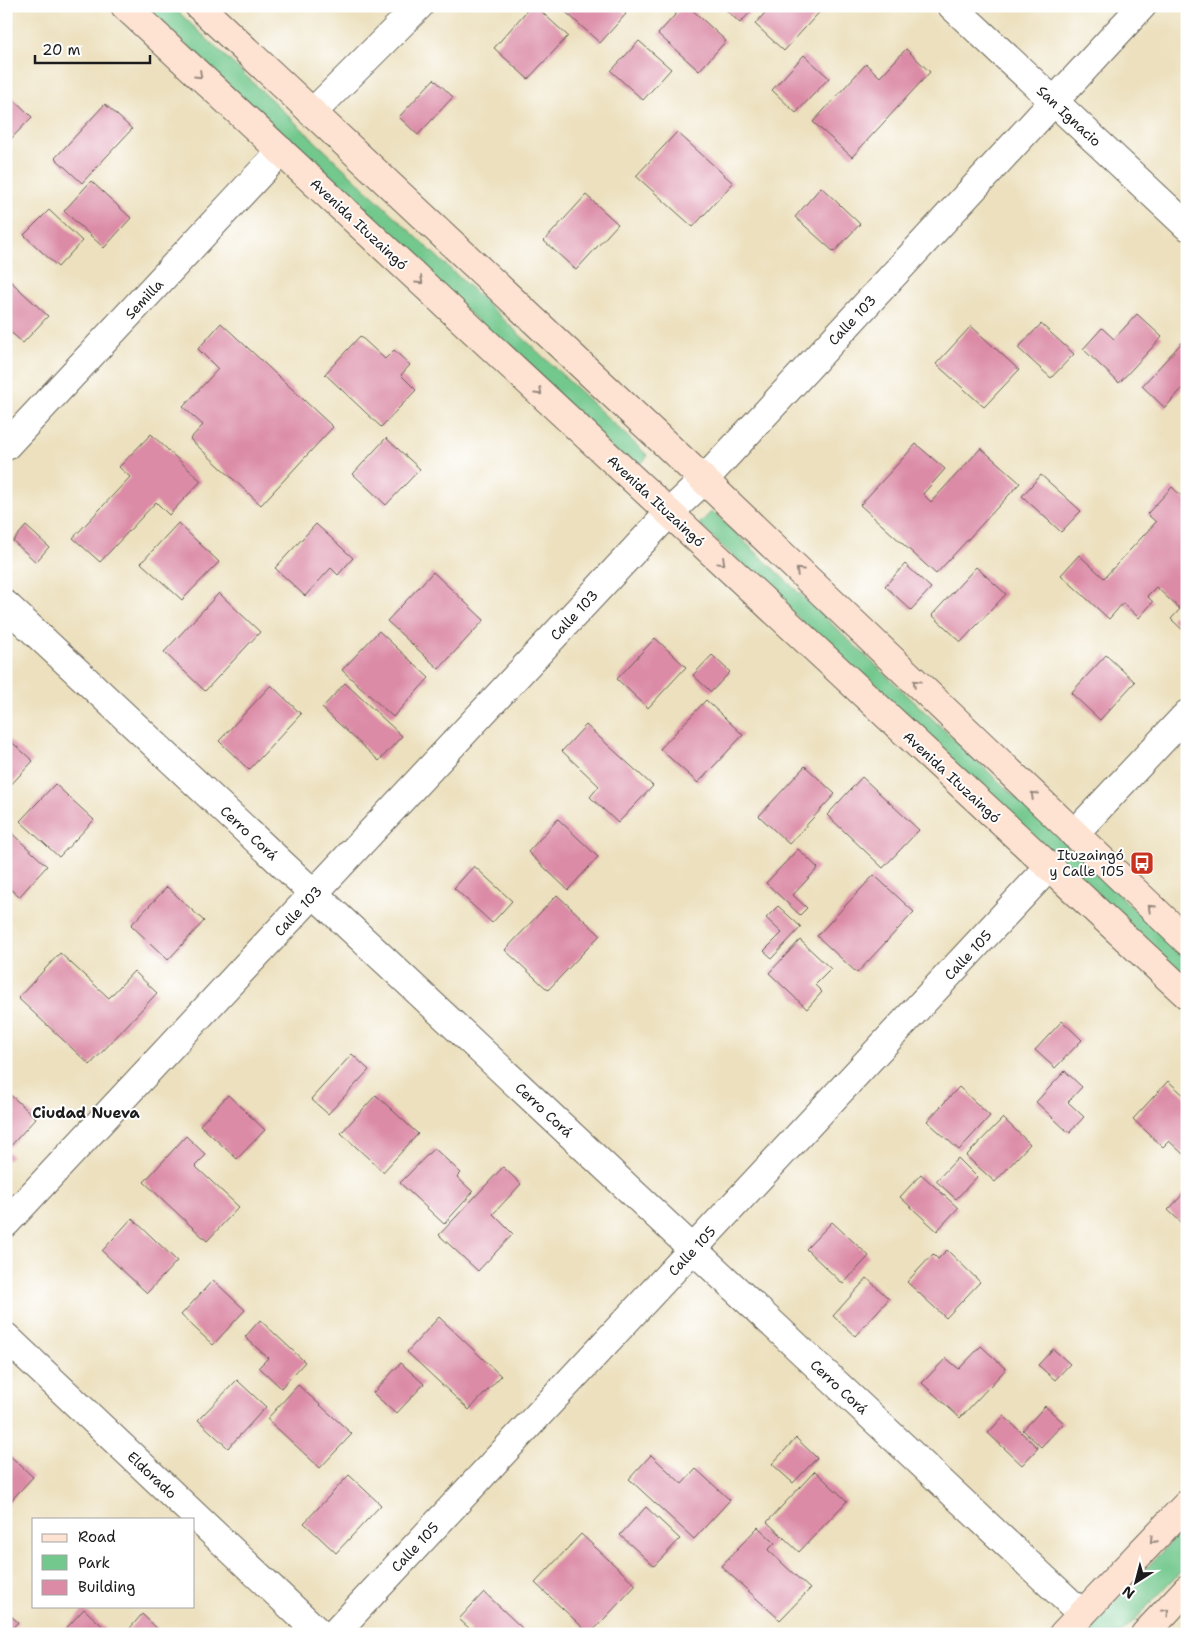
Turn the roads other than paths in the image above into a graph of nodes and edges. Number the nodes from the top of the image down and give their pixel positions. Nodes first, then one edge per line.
1 (124, 6) edge
2 (199, 6) edge
3 (420, 6) edge
4 (952, 6) edge
5 (1142, 6) edge
6 (1053, 101) junction
7 (312, 113) junction
8 (281, 151) junction
9 (1187, 226) edge
10 (6, 446) edge
11 (704, 480) junction
12 (669, 513) junction
13 (6, 605) edge
14 (1187, 714) edge
15 (1074, 834) junction
16 (1050, 867) junction
17 (314, 894) junction
18 (1187, 941) edge
19 (1187, 995) edge
20 (6, 1223) edge
21 (694, 1250) junction
22 (6, 1336) edge
23 (1187, 1504) edge
24 (1187, 1589) edge
25 (1082, 1614) junction
26 (320, 1634) edge
27 (334, 1634) edge
28 (1064, 1634) edge
29 (1145, 1634) edge

1 -> 8 main road, Avenida Ituzaingó
2 - 7 main road
3 - 7 street
4 - 6 street, San Ignacio
5 - 6 street, Calle 103
6 - 9 street, San Ignacio
6 - 11 street, Calle 103
7 - 11 main road
8 - 10 street, Semilla
8 -> 12 main road, Avenida Ituzaingó
11 - 12 street, Calle 103
15 -> 11 main road
12 -> 16 main road, Avenida Ituzaingó
12 - 17 street, Calle 103
13 - 17 street, Cerro Corá
14 - 15 street
18 -> 15 main road
16 - 19 main road, Avenida Ituzaingó
16 - 21 street, Calle 105
17 - 20 street, Calle 103
17 - 21 street, Cerro Corá
21 - 25 street, Cerro Corá
21 - 27 street, Calle 105
22 - 26 street, Eldorado
23 -> 25 main road
29 -> 24 main road
25 - 28 main road

